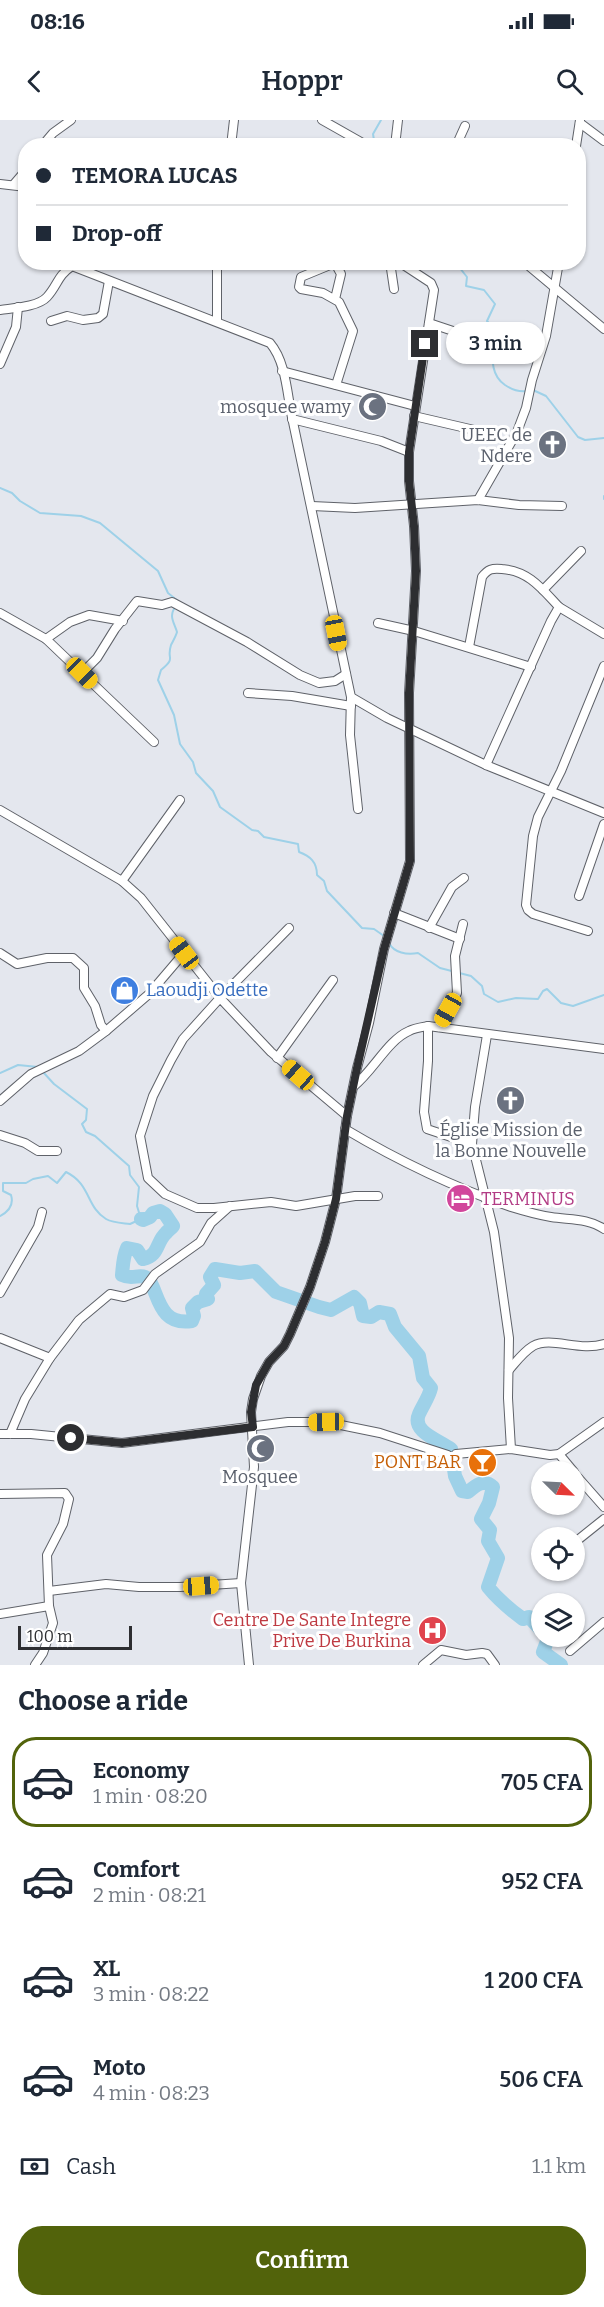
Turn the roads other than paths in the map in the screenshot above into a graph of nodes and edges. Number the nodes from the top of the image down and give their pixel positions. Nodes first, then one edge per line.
1 (71, 120) edge
2 (234, 120) edge
3 (322, 120) edge
4 (398, 120) edge
5 (580, 122) edge
6 (465, 126) dead end
7 (348, 135) junction
8 (49, 138) edge
9 (232, 138) edge
10 (347, 138) edge
11 (353, 138) edge
12 (396, 138) edge
13 (460, 138) edge
14 (577, 138) edge
15 (604, 141) edge
16 (18, 179) edge
17 (0, 184) edge
18 (14, 184) junction
19 (18, 185) edge
20 (66, 270) edge
21 (85, 270) edge
22 (217, 270) edge
23 (318, 270) edge
24 (339, 270) edge
25 (391, 270) edge
26 (411, 270) edge
27 (533, 270) edge
28 (558, 270) edge
29 (110, 281) junction
30 (394, 289) dead end
31 (555, 289) junction
32 (335, 299) junction
33 (18, 307) junction
34 (0, 310) edge
35 (51, 321) dead end
36 (217, 321) junction
37 (429, 323) junction
38 (604, 328) edge
39 (470, 344) dead end
40 (0, 364) edge
41 (282, 371) junction
42 (336, 385) junction
43 (415, 405) junction
44 (414, 416) junction
45 (292, 419) junction
46 (483, 432) dead end
47 (409, 452) junction
48 (478, 500) junction
49 (410, 503) junction
50 (312, 506) junction
51 (562, 506) dead end
52 (581, 551) dead end
53 (543, 590) junction
54 (559, 607) junction
55 (0, 613) edge
56 (123, 621) junction
57 (378, 623) dead end
58 (414, 631) junction
59 (604, 634) edge
60 (46, 639) junction
61 (469, 646) junction
62 (604, 666) edge
63 (531, 667) junction
64 (82, 673) junction
65 (346, 674) junction
66 (248, 693) dead end
67 (351, 701) junction
68 (408, 728) junction
69 (154, 742) dead end
70 (486, 765) junction
71 (551, 792) junction
72 (180, 800) dead end
73 (358, 809) dead end
74 (0, 810) edge
75 (604, 813) edge
76 (604, 824) edge
77 (464, 878) dead end
78 (122, 881) junction
79 (579, 896) dead end
80 (394, 913) junction
81 (463, 924) dead end
82 (288, 928) dead end
83 (429, 928) junction
84 (588, 931) dead end
85 (460, 939) junction
86 (0, 953) edge
87 (184, 953) junction
88 (333, 980) dead end
89 (220, 998) junction
90 (428, 1026) junction
91 (438, 1027) junction
92 (106, 1031) junction
93 (487, 1035) junction
94 (604, 1049) edge
95 (277, 1058) junction
96 (354, 1086) junction
97 (0, 1101) edge
98 (347, 1116) junction
99 (345, 1129) junction
100 (0, 1135) edge
101 (472, 1144) junction
102 (57, 1151) dead end
103 (378, 1196) dead end
104 (484, 1198) junction
105 (336, 1199) junction
106 (231, 1206) junction
107 (42, 1212) dead end
108 (604, 1229) edge
109 (0, 1293) edge
110 (0, 1338) edge
111 (604, 1344) edge
112 (50, 1358) junction
113 (509, 1370) junction
114 (604, 1422) edge
115 (253, 1427) junction
116 (0, 1434) edge
117 (10, 1434) junction
118 (511, 1449) junction
119 (559, 1454) junction
120 (565, 1461) edge
121 (585, 1485) edge
122 (0, 1494) edge
123 (604, 1507) edge
124 (604, 1519) edge
125 (585, 1534) edge
126 (242, 1583) junction
127 (49, 1591) junction
128 (49, 1606) junction
129 (0, 1614) edge
130 (604, 1622) edge
131 (570, 1651) dead end
132 (35, 1665) edge
133 (249, 1665) edge
134 (423, 1665) edge
135 (495, 1665) edge

1 - 8 street
2 - 9 street
3 - 7 street
4 - 12 street
5 - 14 street
5 - 15 street
6 - 13 street
7 - 10 street
7 - 11 street
16 - 18 street
17 - 18 street
18 - 19 street
20 - 33 street
21 - 29 street
22 - 36 street
23 - 32 street
24 - 32 street
25 - 30 street
26 - 37 street
27 - 31 street
28 - 31 street
29 - 35 street
29 - 36 street
31 - 38 street
31 - 48 street
32 - 42 street
33 - 34 street
33 - 40 street
36 - 41 street
37 - 39 street
37 - 43 street
41 - 42 street
41 - 45 street
42 - 43 street
43 - 44 street
44 - 46 street
44 - 47 street
45 - 47 street
45 - 50 street
47 - 49 street
48 - 49 street
48 - 51 street
49 - 50 street
49 - 58 street
50 - 65 street
52 - 53 street
53 - 54 street
53 - 61 street
54 - 59 street
54 - 63 street
55 - 60 street
56 - 60 street
56 - 64 street
56 - 65 street
57 - 58 street
58 - 61 street
58 - 68 street
60 - 64 street
61 - 63 street
62 - 71 street
63 - 70 street
64 - 69 street
65 - 67 street
66 - 67 street
67 - 68 street
67 - 73 street
68 - 70 street
68 - 80 street
70 - 71 street
71 - 75 street
71 - 84 street
72 - 78 street
74 - 78 street
76 - 79 street
77 - 83 street
78 - 87 street
80 - 83 street
80 - 96 street
81 - 85 street
82 - 89 street
83 - 85 street
85 - 91 street
86 - 92 street
87 - 89 street
87 - 92 street
88 - 95 street
89 - 95 street
89 - 106 street
90 - 91 street
90 - 96 street
90 - 101 street
91 - 93 street
92 - 97 street
93 - 94 street
93 - 101 street
95 - 98 street
96 - 98 street
98 - 99 street
99 - 104 street
99 - 105 street
100 - 102 street
101 - 104 street
103 - 105 street
104 - 108 street
104 - 113 street
105 - 106 street
105 - 115 street
106 - 112 street
107 - 109 street
110 - 112 street
111 - 113 street
112 - 117 street
113 - 118 street
114 - 119 street
115 - 117 street
115 - 118 street
115 - 126 street
116 - 117 street
118 - 119 street
119 - 120 street
121 - 123 street
122 - 127 street
124 - 125 street
126 - 127 street
126 - 133 street
127 - 128 street
128 - 129 street
128 - 132 street
130 - 131 street
134 - 135 street

